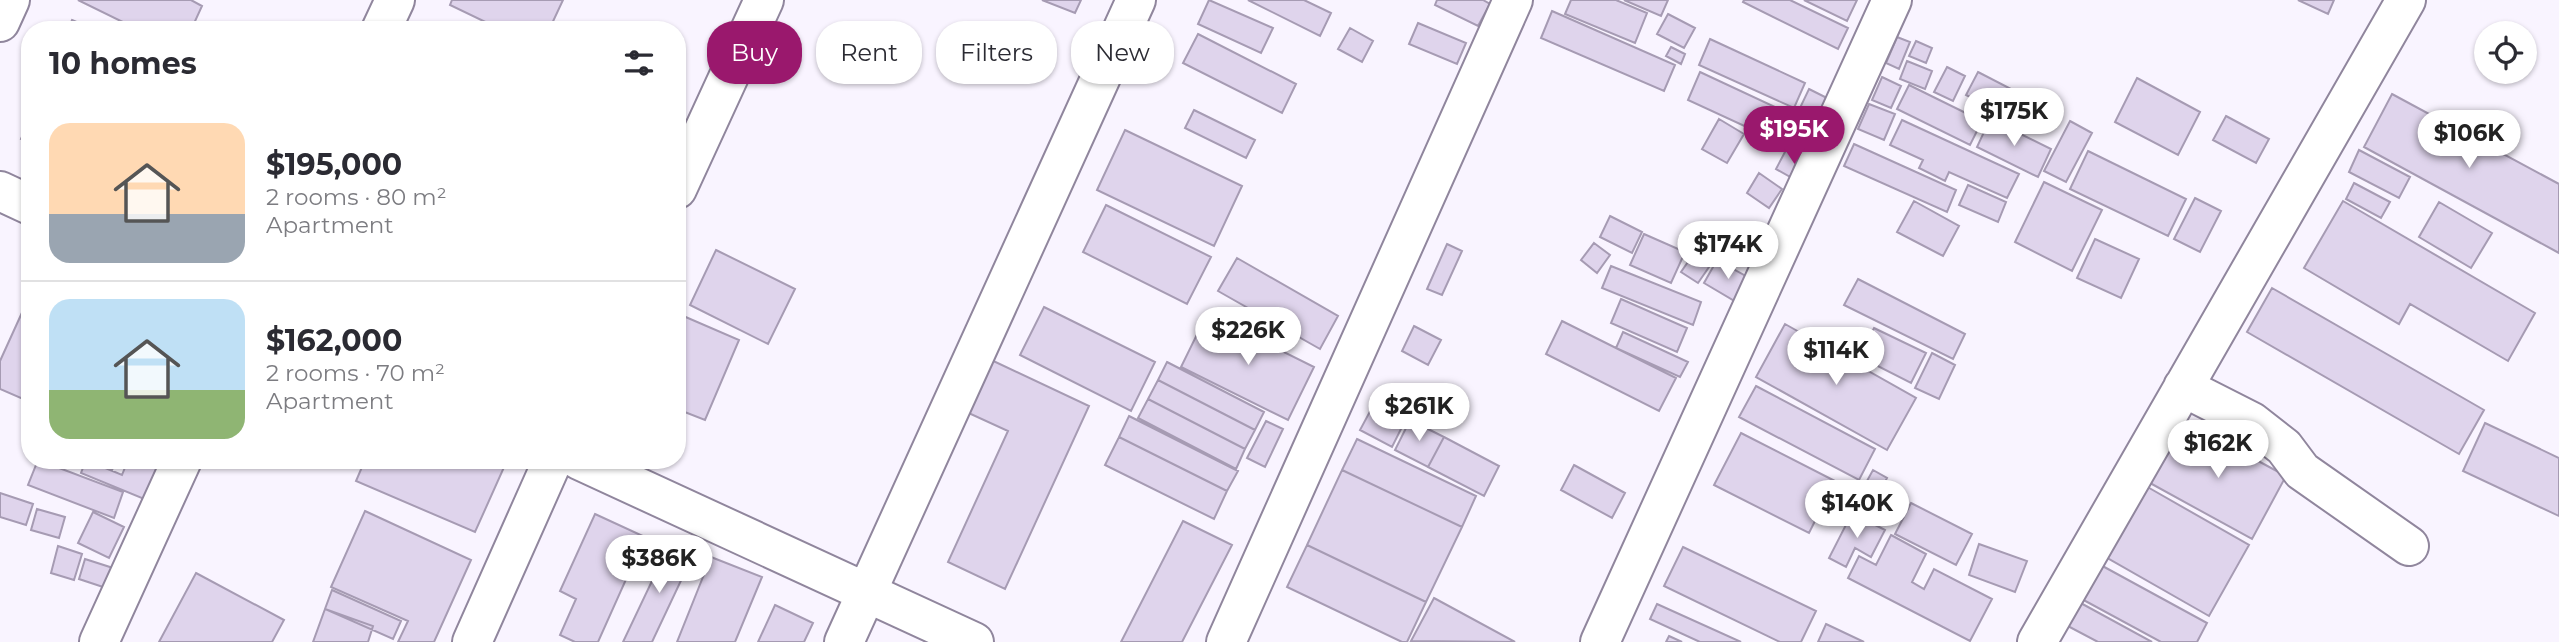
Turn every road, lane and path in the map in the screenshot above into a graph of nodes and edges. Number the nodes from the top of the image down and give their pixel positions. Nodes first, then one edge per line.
1 (10, 0) edge
2 (394, 0) edge
3 (764, 0) edge
4 (1136, 0) edge
5 (1513, 0) edge
6 (1892, 0) edge
7 (2406, 0) edge
8 (385, 21) edge
9 (0, 22) edge
10 (686, 169) edge
11 (0, 191) edge
12 (21, 201) edge
13 (2183, 387) junction
14 (179, 469) edge
15 (549, 469) edge
16 (598, 469) edge
17 (2409, 546) dead end
18 (867, 593) junction
19 (99, 642) edge
20 (472, 642) edge
21 (844, 642) edge
22 (974, 642) edge
23 (1226, 642) edge
24 (1600, 642) edge
25 (2037, 642) edge

1 - 9 street
2 - 8 street
3 - 10 street
4 - 18 street
5 - 23 street
6 - 24 street
7 - 13 street
11 - 12 street
13 - 17 street
13 - 25 street
14 - 19 street
15 - 20 street
16 - 18 street
18 - 21 street
18 - 22 street

